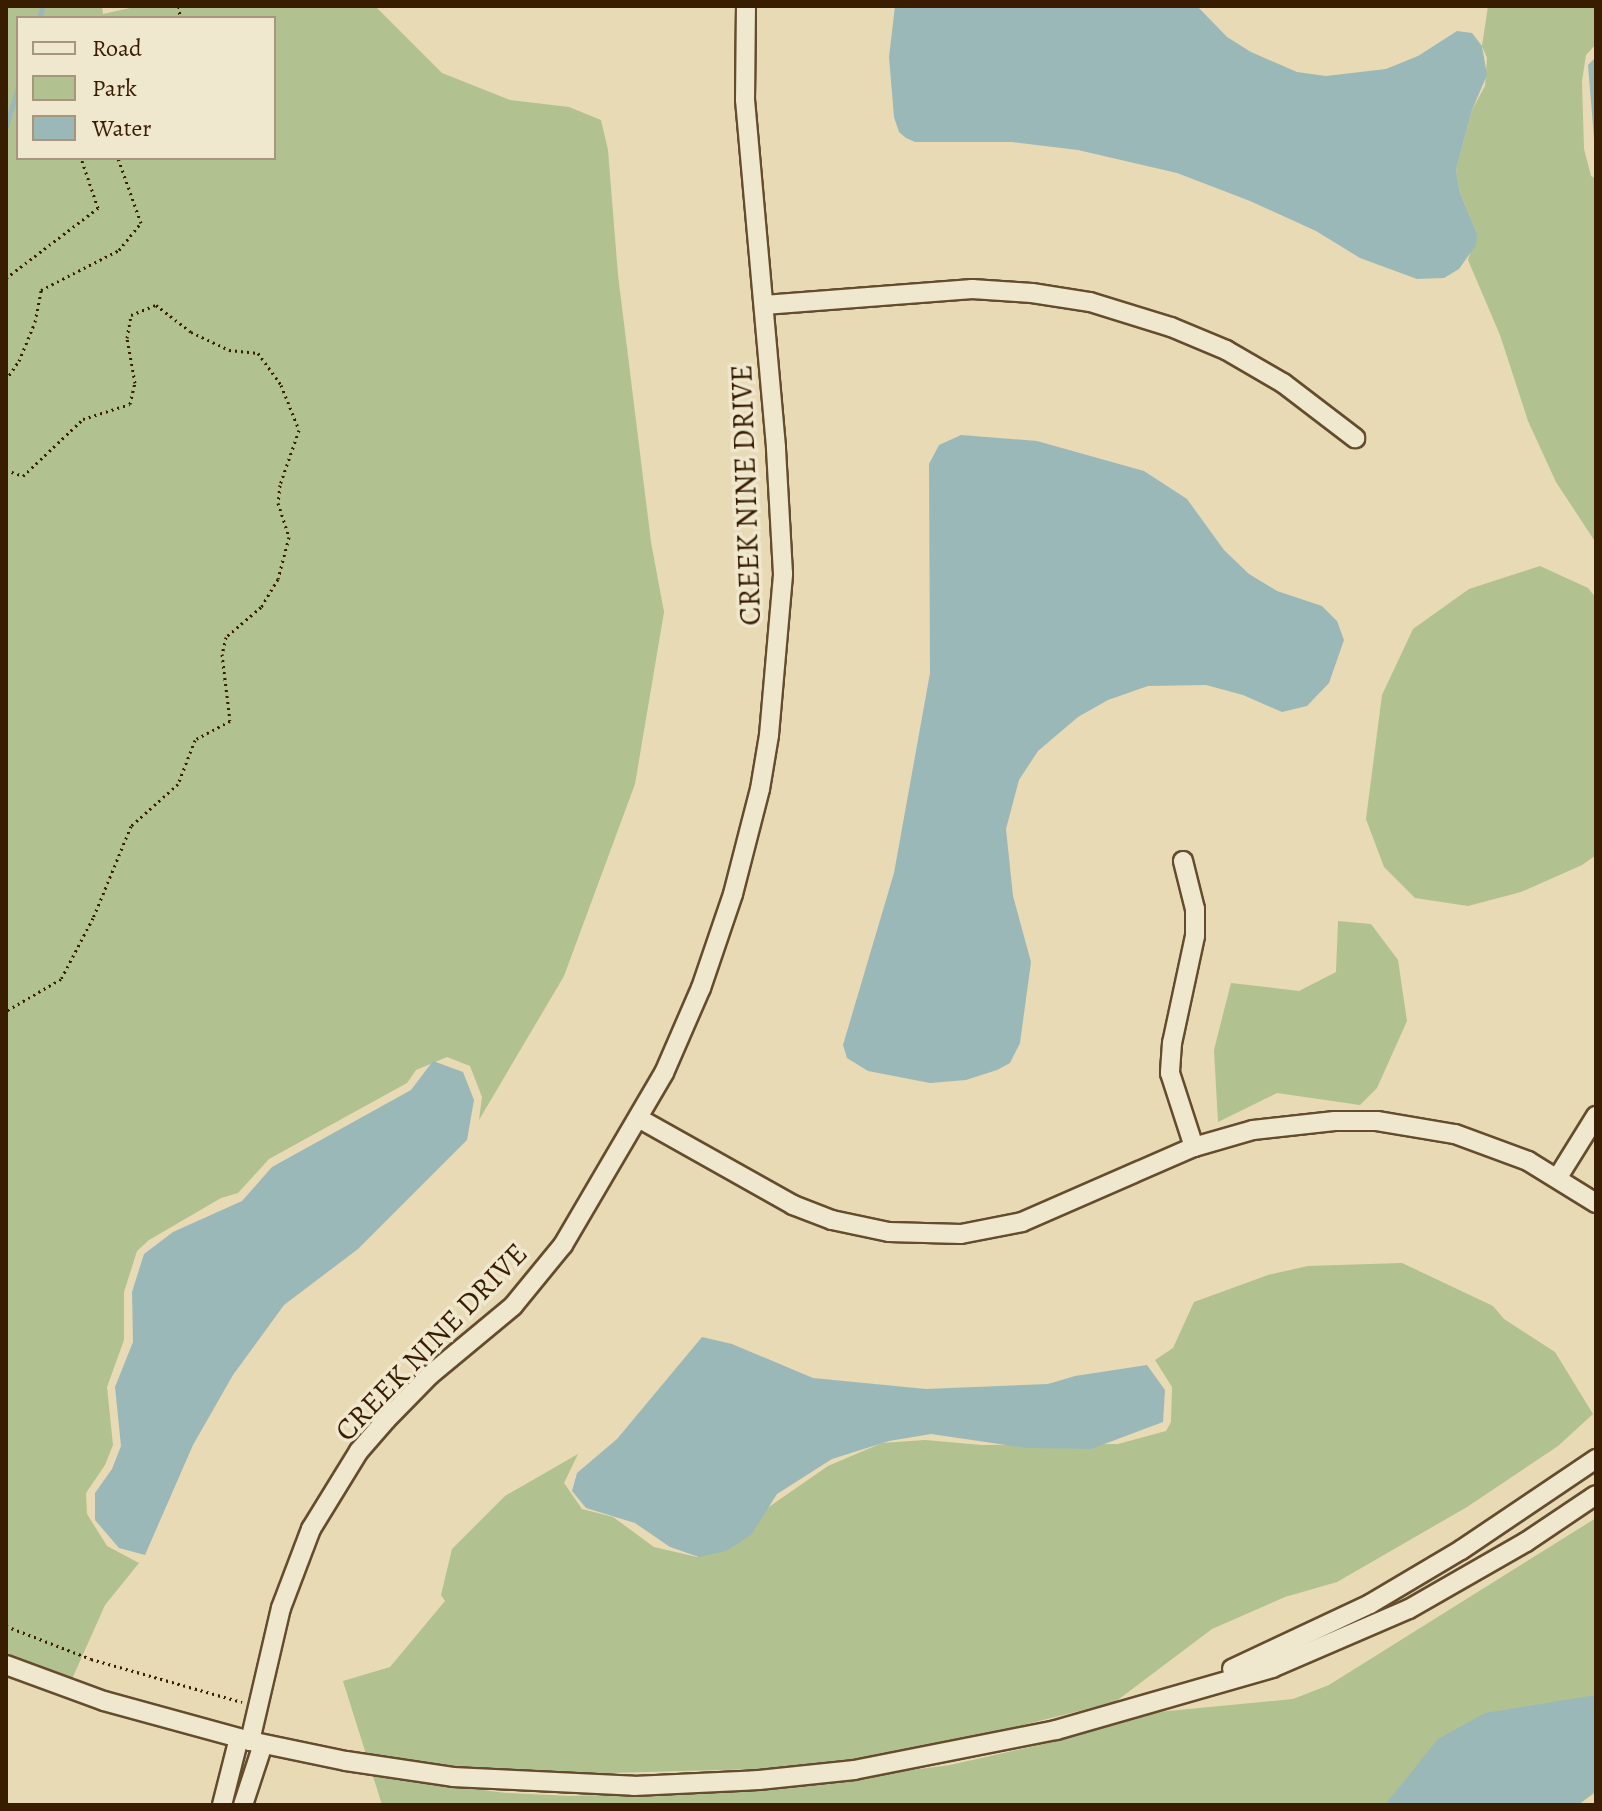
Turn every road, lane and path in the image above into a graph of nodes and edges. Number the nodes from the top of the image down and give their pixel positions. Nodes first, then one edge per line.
1 (746, 6) edge
2 (82, 160) edge
3 (119, 160) edge
4 (6, 278) edge
5 (764, 305) junction
6 (6, 380) edge
7 (1355, 438) dead end
8 (6, 470) edge
9 (1183, 861) dead end
10 (6, 1011) edge
11 (1596, 1116) edge
12 (640, 1119) junction
13 (1194, 1147) junction
14 (1558, 1177) junction
15 (1596, 1203) edge
16 (1596, 1459) edge
17 (1596, 1495) edge
18 (6, 1626) edge
19 (6, 1665) edge
20 (1164, 1699) junction
21 (258, 1706) junction
22 (251, 1741) junction
23 (222, 1805) edge
24 (243, 1805) edge

1 - 5 street, CREEK NINE DRIVE
2 - 4 path
3 - 6 path
5 - 7 street
5 - 12 street, CREEK NINE DRIVE
8 - 10 path
9 - 13 street
11 - 14 street
12 - 13 street
12 - 21 street, CREEK NINE DRIVE
13 - 14 street
14 - 15 street
16 - 20 street
17 - 20 street
18 - 21 path
19 - 22 street
20 - 22 street
21 - 22 street, CREEK NINE DRIVE
22 - 23 street
22 - 24 street

